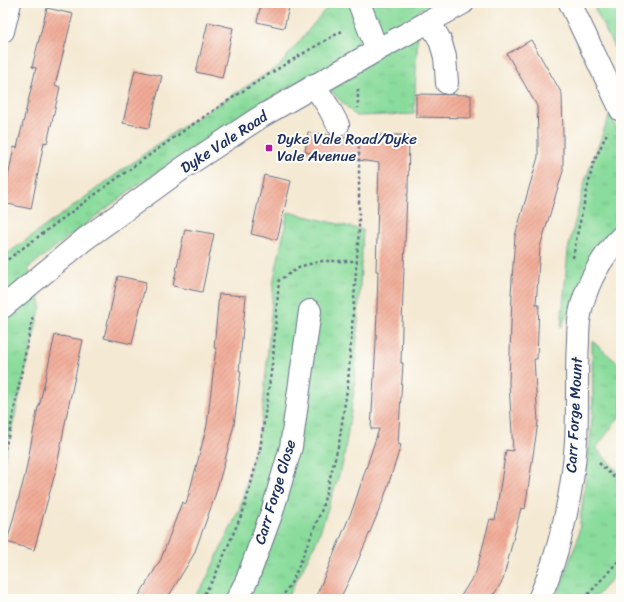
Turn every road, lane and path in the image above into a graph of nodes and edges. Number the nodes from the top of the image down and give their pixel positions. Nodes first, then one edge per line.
1 (10, 3) edge
2 (463, 3) edge
3 (570, 3) edge
4 (362, 11) edge
5 (429, 21) junction
6 (3, 31) edge
7 (377, 50) junction
8 (358, 60) junction
9 (447, 83) dead end
10 (314, 85) junction
11 (358, 108) dead end
12 (620, 109) edge
13 (338, 125) dead end
14 (358, 132) dead end
15 (621, 237) edge
16 (357, 261) junction
17 (573, 262) dead end
18 (3, 263) edge
19 (6, 296) edge
20 (310, 311) dead end
21 (34, 313) dead end
22 (3, 455) edge
23 (621, 558) edge
24 (201, 599) edge
25 (237, 599) edge
26 (281, 599) edge
27 (539, 599) edge
28 (584, 599) edge

1 - 6 street
2 - 5 street, Dyke Vale Road
3 - 12 street
4 - 7 street
4 - 18 path
5 - 7 street, Dyke Vale Road
5 - 9 street
7 - 8 street, Dyke Vale Road
8 - 10 street, Dyke Vale Road
8 - 11 path
10 - 13 street
10 - 19 street, Dyke Vale Road
12 - 17 path
14 - 16 path
15 - 27 street, Carr Forge Mount
16 - 24 path
16 - 26 path
20 - 25 street, Carr Forge Close
21 - 22 path
23 - 28 path

